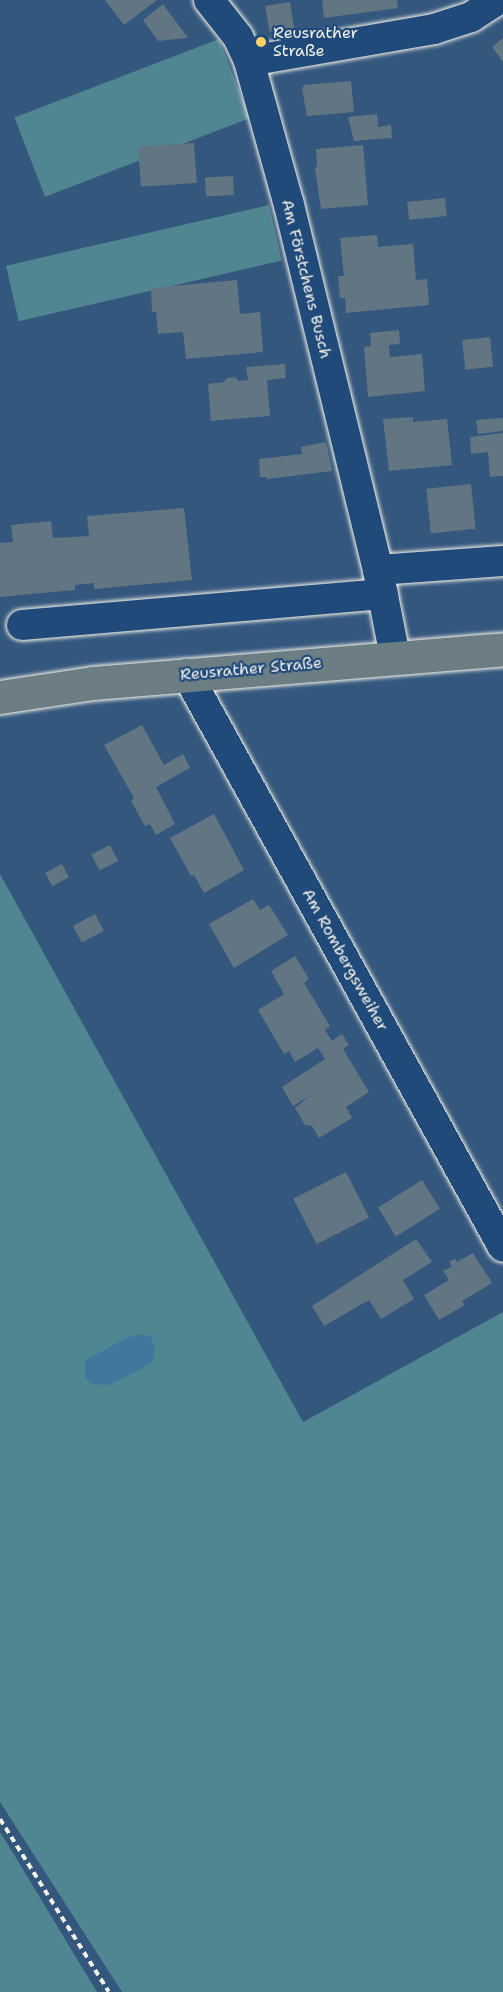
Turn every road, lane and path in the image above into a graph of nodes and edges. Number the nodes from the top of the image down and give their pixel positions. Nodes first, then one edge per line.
1 (209, 0) edge
2 (497, 0) edge
3 (249, 61) junction
4 (503, 561) edge
5 (381, 582) junction
6 (22, 625) dead end
7 (503, 648) edge
8 (395, 657) junction
9 (187, 674) junction
10 (0, 697) edge
11 (503, 1247) edge
12 (0, 1819) edge
13 (109, 1992) edge

1 - 3 street, Am Förstchens Busch
2 - 3 street
3 - 5 street, Am Förstchens Busch
4 - 5 street
5 - 6 street
5 - 8 street, Am Förstchens Busch
7 - 8 main road, Reusrather Straße
8 - 9 main road, Reusrather Straße
9 - 10 main road, Reusrather Straße
9 - 11 street, Am Rombergsweiher
12 - 13 path

